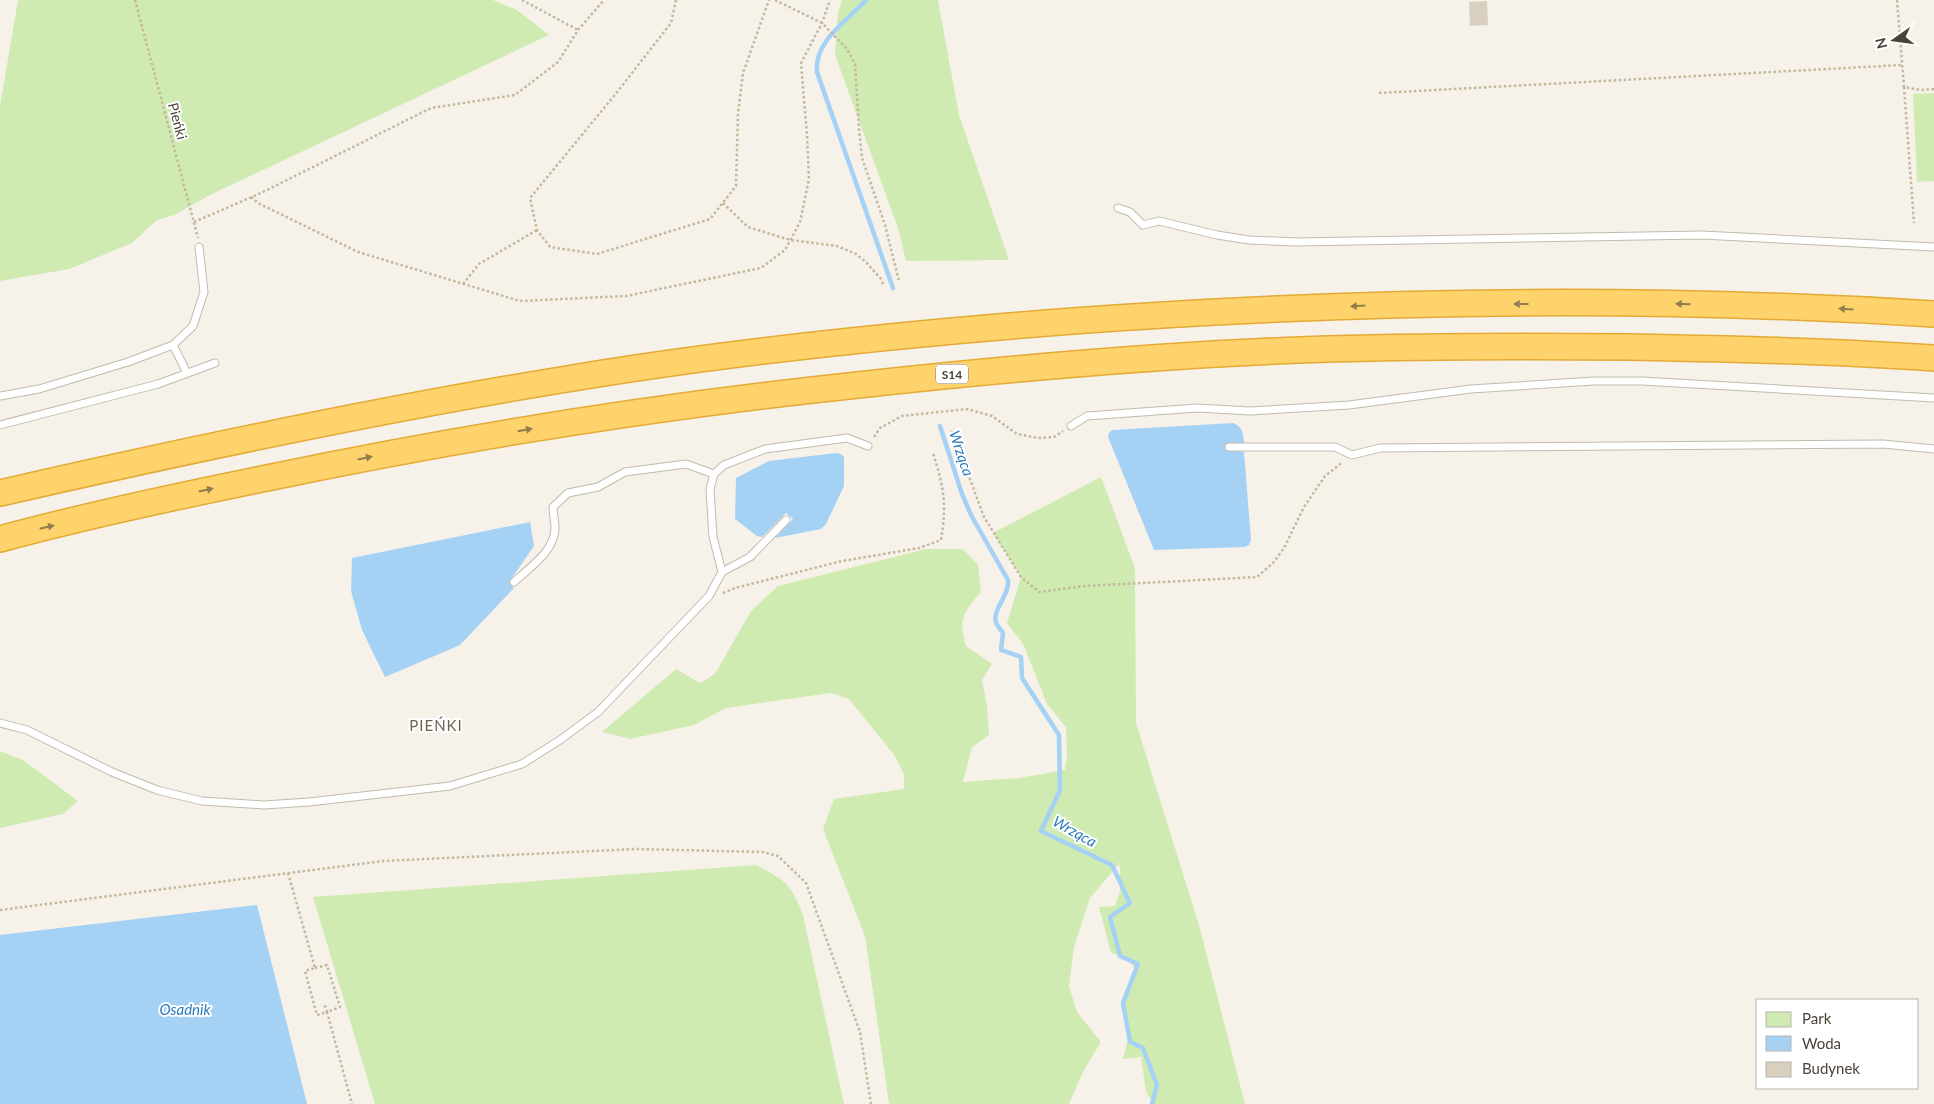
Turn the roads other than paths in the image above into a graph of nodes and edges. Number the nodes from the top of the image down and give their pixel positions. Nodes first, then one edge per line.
1 (1118, 208) dead end
2 (200, 247) road end
3 (1934, 247) edge
4 (1934, 314) edge
5 (173, 345) junction
6 (1934, 358) edge
7 (215, 363) dead end
8 (187, 373) junction
9 (0, 396) edge
10 (1934, 398) edge
11 (0, 425) edge
12 (1071, 426) road end
13 (868, 446) road end
14 (1229, 447) dead end
15 (1934, 450) edge
16 (714, 474) junction
17 (0, 493) edge
18 (786, 520) dead end
19 (0, 539) edge
20 (722, 572) junction
21 (514, 582) dead end
22 (0, 723) edge

1 - 3 lane
2 - 5 lane
4 -> 17 highway
5 - 8 lane
5 - 9 lane
19 -> 6 highway, S14
7 - 8 lane
8 - 11 lane
10 - 12 lane
13 - 16 lane
14 - 15 lane
16 - 20 lane
16 - 21 lane
18 - 20 lane
20 - 22 lane

